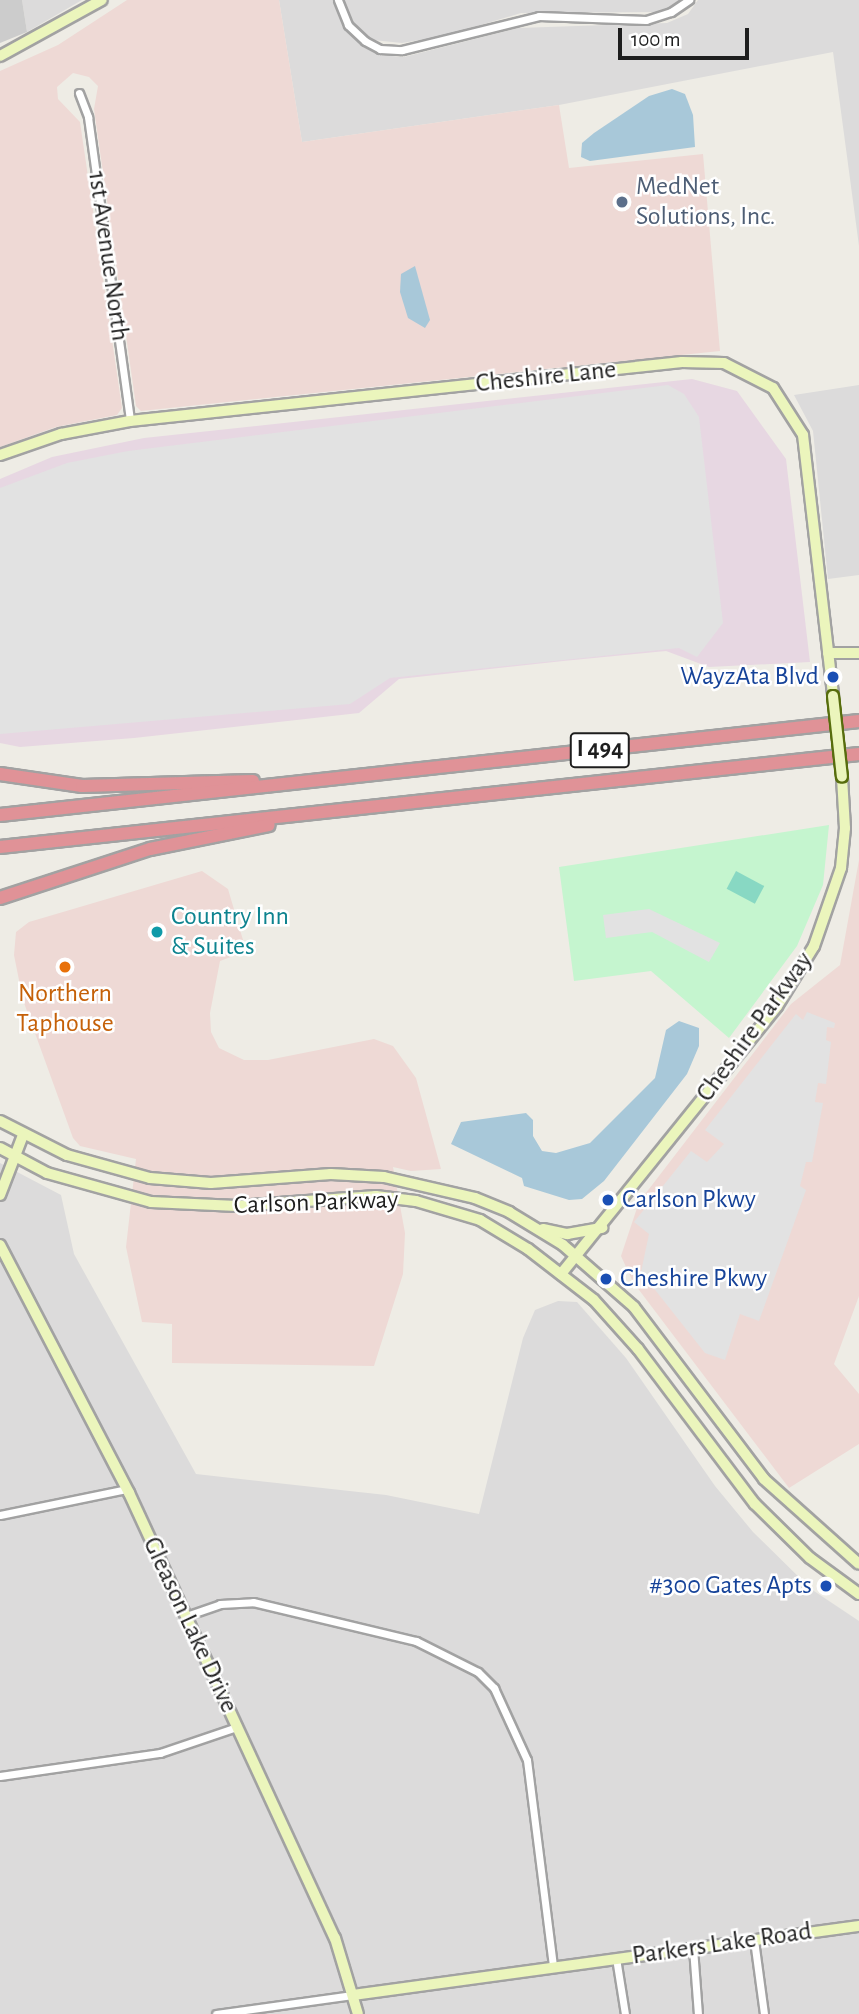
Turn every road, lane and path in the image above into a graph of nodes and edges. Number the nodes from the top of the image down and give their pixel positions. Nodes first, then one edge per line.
1 (102, 0) edge
2 (338, 0) edge
3 (689, 0) edge
4 (0, 56) edge
5 (79, 93) dead end
6 (131, 421) junction
7 (0, 455) edge
8 (828, 653) junction
9 (859, 653) edge
10 (833, 696) joint
11 (857, 721) edge
12 (859, 754) edge
13 (0, 775) edge
14 (348, 776) junction
15 (357, 809) junction
16 (0, 816) edge
17 (0, 847) edge
18 (0, 898) edge
19 (0, 1121) edge
20 (23, 1135) junction
21 (0, 1148) edge
22 (15, 1156) junction
23 (0, 1195) edge
24 (602, 1227) junction
25 (536, 1228) junction
26 (0, 1245) edge
27 (577, 1256) junction
28 (561, 1274) junction
29 (127, 1489) junction
30 (0, 1515) edge
31 (859, 1564) edge
32 (859, 1594) edge
33 (186, 1616) junction
34 (237, 1727) junction
35 (0, 1776) edge
36 (859, 1926) edge
37 (754, 1940) junction
38 (693, 1948) junction
39 (616, 1958) junction
40 (553, 1966) junction
41 (353, 1995) junction
42 (216, 2014) edge
43 (358, 2014) edge
44 (625, 2014) edge
45 (698, 2014) edge
46 (764, 2014) edge

1 - 4 main road
2 - 3 street
5 - 6 street, 1st Avenue North
6 - 7 main road, Cheshire Lane
6 - 8 main road, Cheshire Lane
8 - 9 main road
8 - 10 main road, Cheshire Lane
10 - 24 main road, Cheshire Parkway, bridge
11 - 14 highway, I 494
12 - 15 highway, I 494
13 - 14 highway
14 - 16 highway, I 494
15 - 17 highway, I 494
15 - 18 highway
19 - 20 main road, Carlson Parkway
20 - 22 main road
20 - 25 main road, Carlson Parkway
21 - 22 main road, Carlson Parkway
22 - 23 main road
22 - 28 main road, Carlson Parkway
24 - 25 main road
24 - 27 main road, Cheshire Parkway
25 - 27 main road, Carlson Parkway
26 - 29 main road, Gleason Lake Drive
27 - 28 main road, Cheshire Parkway
27 - 31 main road, Carlson Parkway
28 - 32 main road, Carlson Parkway
29 - 30 street
29 - 33 main road, Gleason Lake Drive
33 - 34 main road, Gleason Lake Drive
33 - 40 street
34 - 35 street
34 - 41 main road, Gleason Lake Drive
36 - 37 main road, Parkers Lake Road
37 - 38 main road, Parkers Lake Road
37 - 46 street
38 - 39 main road, Parkers Lake Road
38 - 45 street
39 - 40 main road, Parkers Lake Road
39 - 44 street
40 - 41 main road, Parkers Lake Road
41 - 42 street
41 - 43 main road, Gleason Lake Drive

